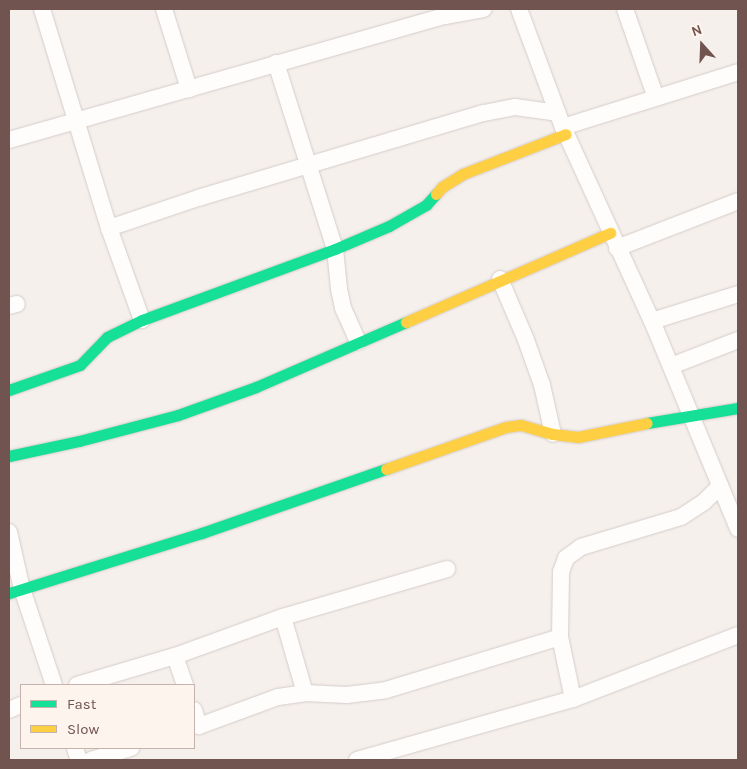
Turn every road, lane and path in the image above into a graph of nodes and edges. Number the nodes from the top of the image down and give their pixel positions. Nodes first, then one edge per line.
1 (42, 9) edge
2 (164, 9) edge
3 (483, 9) edge
4 (519, 9) edge
5 (625, 9) edge
6 (276, 63) junction
7 (738, 72) edge
8 (189, 89) junction
9 (656, 98) junction
10 (75, 121) junction
11 (562, 125) junction
12 (9, 140) edge
13 (308, 166) junction
14 (738, 201) edge
15 (109, 228) junction
16 (610, 233) junction
17 (617, 248) junction
18 (335, 249) junction
19 (500, 280) junction
20 (738, 294) edge
21 (142, 320) junction
22 (652, 321) junction
23 (738, 340) edge
24 (358, 342) junction
25 (671, 366) junction
26 (9, 390) edge
27 (738, 408) edge
28 (692, 414) junction
29 (553, 434) junction
30 (9, 456) edge
31 (720, 486) junction
32 (738, 529) edge
33 (9, 532) edge
34 (447, 569) dead end
35 (15, 591) edge
36 (283, 618) junction
37 (738, 635) edge
38 (560, 636) junction
39 (175, 656) junction
40 (54, 684) edge
41 (79, 684) edge
42 (185, 684) edge
43 (305, 693) junction
44 (572, 700) junction
45 (196, 727) edge
46 (128, 749) edge
47 (91, 760) edge
48 (357, 760) edge

1 - 10 street
2 - 8 street
3 - 6 street
4 - 11 street
5 - 9 street
6 - 8 street
6 - 13 street
7 - 9 street
8 - 10 street
9 - 11 street
10 - 12 street
10 - 15 street
11 - 13 street
11 - 16 street
11 - 18 street
13 - 15 street
13 - 18 street
14 - 17 street
15 - 21 street
16 - 17 street
16 - 19 street
17 - 22 street
18 - 21 street
18 - 24 street
19 - 24 street
19 - 29 street
20 - 22 street
21 - 26 street
22 - 25 street
23 - 25 street
24 - 30 street
25 - 28 street
27 - 28 street
28 - 29 street
28 - 31 street
29 - 35 street
31 - 32 street
31 - 38 street
33 - 35 street
34 - 36 street
35 - 40 street
36 - 39 street
36 - 43 street
37 - 44 street
38 - 43 street
38 - 44 street
39 - 41 street
39 - 42 street
43 - 45 street
44 - 48 street
46 - 47 street

